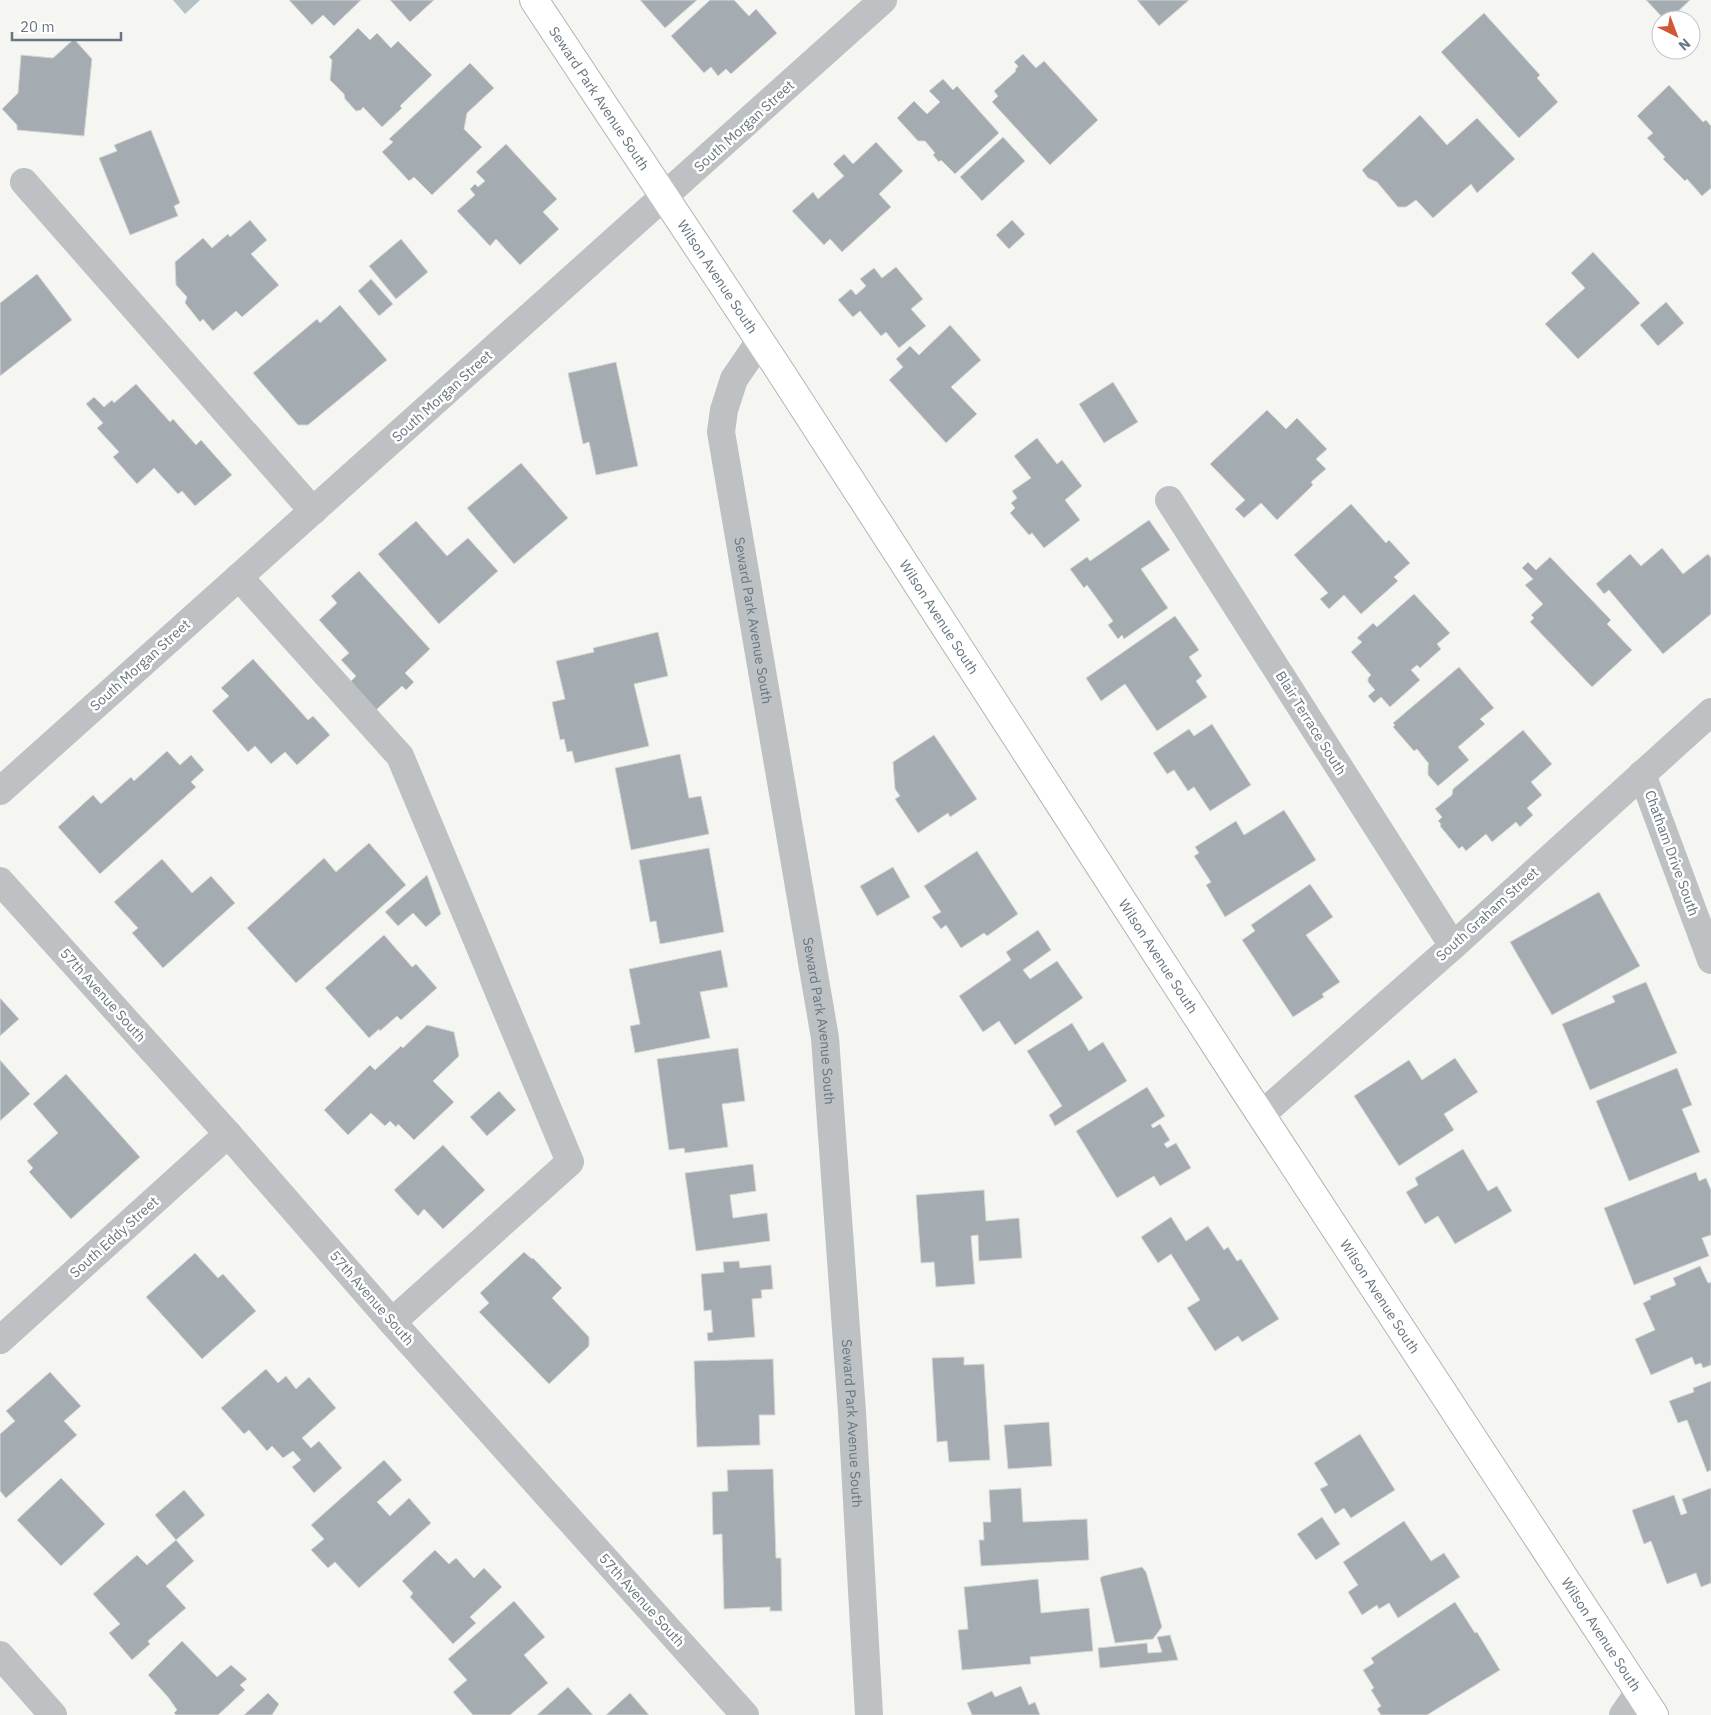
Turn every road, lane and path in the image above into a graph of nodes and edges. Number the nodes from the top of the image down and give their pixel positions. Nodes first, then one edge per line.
1 (534, 0) edge
2 (883, 0) edge
3 (24, 182) dead end
4 (666, 196) junction
5 (760, 341) junction
6 (1169, 500) dead end
7 (313, 511) junction
8 (239, 577) junction
9 (1711, 712) edge
10 (1642, 774) junction
11 (0, 791) edge
12 (0, 881) edge
13 (1453, 946) junction
14 (1711, 960) edge
15 (1261, 1115) junction
16 (228, 1134) junction
17 (392, 1322) junction
18 (0, 1340) edge
19 (0, 1655) edge
20 (1639, 1692) junction
21 (53, 1715) edge
22 (745, 1715) edge
23 (869, 1715) edge
24 (1623, 1715) edge
25 (1654, 1715) edge

1 - 4 main road, Seward Park Avenue South
2 - 4 street, South Morgan Street
3 - 7 street
4 - 5 main road, Wilson Avenue South
4 - 7 street, South Morgan Street
5 - 15 main road, Wilson Avenue South
5 - 23 street, Seward Park Avenue South
6 - 13 street, Blair Terrace South
7 - 8 street, South Morgan Street
8 - 11 street, South Morgan Street
8 - 17 street
9 - 10 street, South Graham Street
10 - 13 street, South Graham Street
10 - 14 street, Chatham Drive South
12 - 16 street, 57th Avenue South
13 - 15 street, South Graham Street
15 - 20 main road, Wilson Avenue South
16 - 17 street, 57th Avenue South
16 - 18 street, South Eddy Street
17 - 22 street, 57th Avenue South
19 - 21 street
20 - 24 street
20 - 25 main road, Wilson Avenue South

